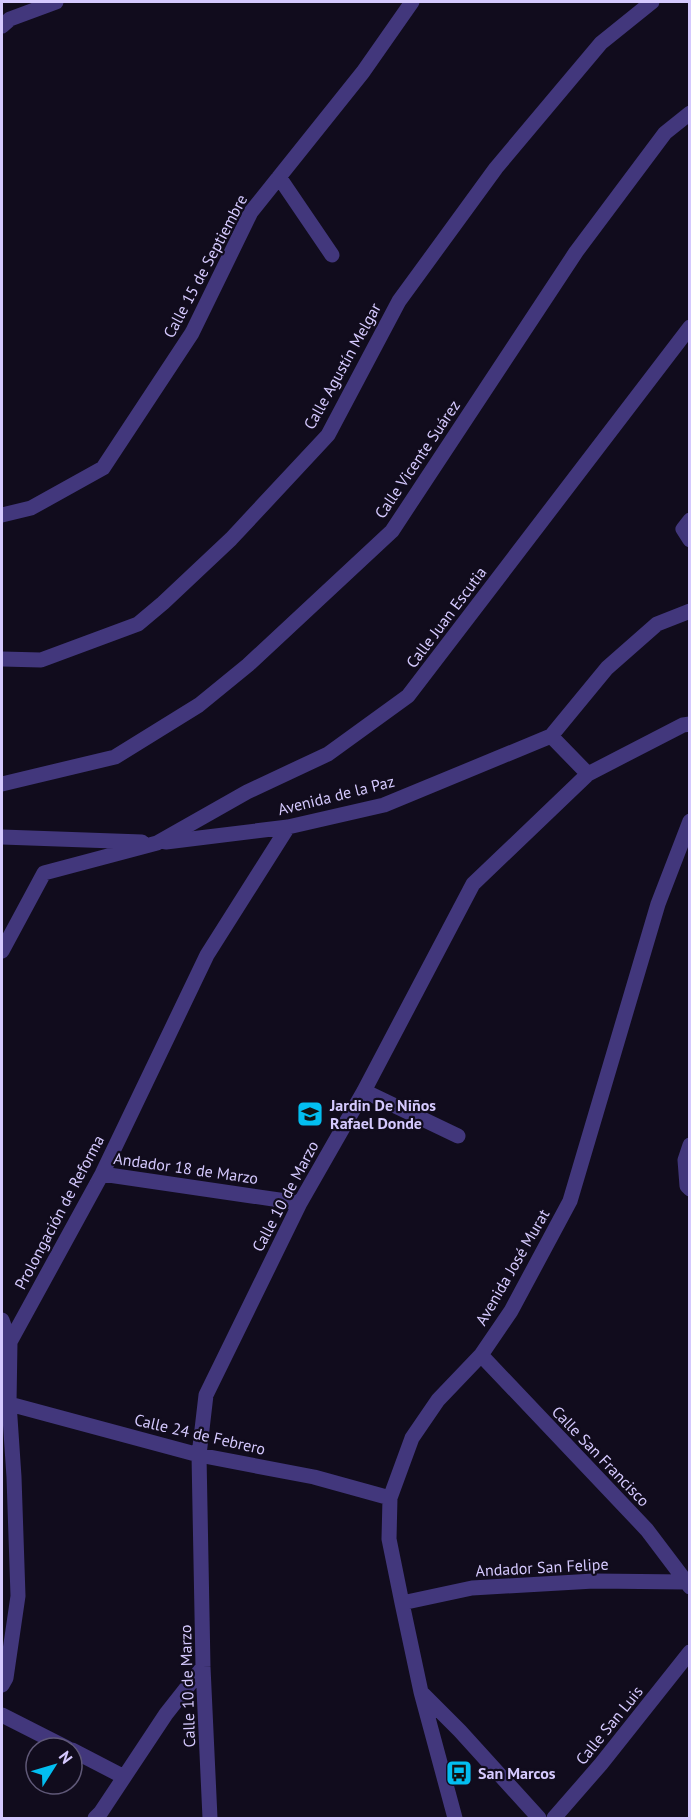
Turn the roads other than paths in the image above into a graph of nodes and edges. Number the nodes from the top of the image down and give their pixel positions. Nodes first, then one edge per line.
1 (56, 2) edge
2 (412, 2) edge
3 (652, 2) edge
4 (2, 26) edge
5 (690, 113) edge
6 (279, 177) junction
7 (332, 255) dead end
8 (690, 327) edge
9 (2, 515) edge
10 (690, 520) edge
11 (690, 540) edge
12 (690, 611) edge
13 (2, 659) edge
14 (690, 724) edge
15 (550, 736) junction
16 (588, 774) junction
17 (2, 784) edge
18 (690, 821) edge
19 (288, 827) junction
20 (2, 837) edge
21 (157, 843) junction
22 (2, 951) edge
23 (364, 1091) junction
24 (458, 1136) dead end
25 (690, 1145) edge
26 (102, 1174) junction
27 (690, 1189) edge
28 (300, 1203) junction
29 (2, 1320) edge
30 (10, 1342) junction
31 (481, 1355) junction
32 (5, 1403) edge
33 (200, 1455) junction
34 (390, 1498) junction
35 (688, 1584) edge
36 (402, 1603) junction
37 (690, 1652) edge
38 (203, 1667) junction
39 (2, 1685) edge
40 (421, 1692) junction
41 (2, 1715) edge
42 (44, 1736) edge
43 (84, 1756) edge
44 (124, 1777) junction
45 (94, 1818) edge
46 (210, 1818) edge
47 (455, 1818) edge
48 (539, 1818) edge
49 (555, 1818) edge

1 - 4 street
2 - 6 street, Calle 15 de Septiembre
3 - 13 street, Calle Agustín Melgar
5 - 17 street, Calle Vicente Suárez
6 - 7 street
6 - 9 street, Calle 15 de Septiembre
8 - 21 street, Calle Juan Escutia
10 - 11 street
12 - 15 street, Avenida de la Paz
14 - 16 street, Calle 10 de Marzo
15 - 16 street
15 - 19 street, Avenida de la Paz
16 - 23 street, Calle 10 de Marzo
18 - 31 street, Avenida José Murat
19 - 21 street, Avenida de la Paz
19 - 26 street, Prolongación de Reforma
20 - 21 street, Avenida de la Paz
21 - 22 street
23 - 24 street
23 - 28 street, Calle 10 de Marzo
25 - 27 street
26 - 28 street, Andador 18 de Marzo
26 - 30 street, Prolongación de Reforma
28 - 33 street, Calle 10 de Marzo
29 - 30 street
30 - 32 street, Prolongación de Reforma
31 - 34 street, Avenida José Murat
31 - 35 street, Calle San Francisco
32 - 33 street, Calle 24 de Febrero
32 - 39 street, Prolongación de Reforma
33 - 34 street, Calle 24 de Febrero
33 - 38 street, Calle 10 de Marzo
34 - 36 street, Avenida José Murat
35 - 36 street, Andador San Felipe
36 - 40 street, Avenida José Murat
37 - 49 street, Calle San Luis
38 - 44 street
38 - 46 street, Calle 10 de Marzo
40 - 47 street, Avenida José Murat
40 - 48 street
41 - 42 street
43 - 44 street
44 - 45 street

